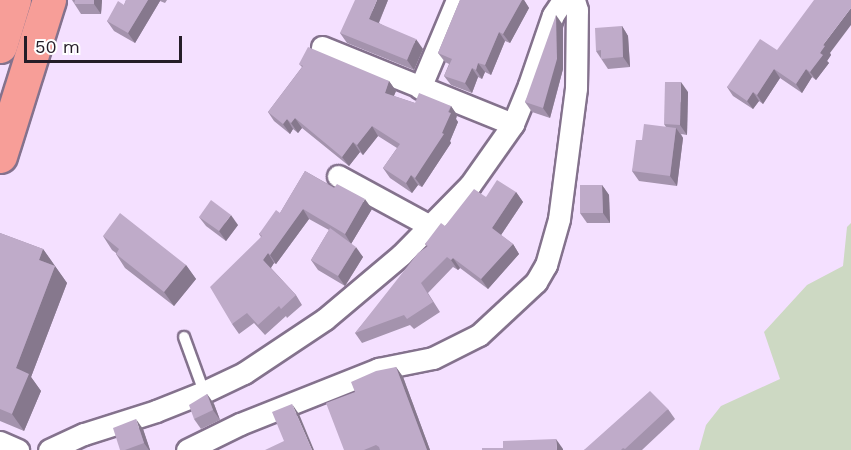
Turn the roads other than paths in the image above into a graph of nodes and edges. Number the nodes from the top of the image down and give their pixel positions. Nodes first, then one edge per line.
1 (14, 0) edge
2 (49, 0) edge
3 (457, 0) edge
4 (563, 0) edge
5 (574, 0) edge
6 (0, 46) edge
7 (322, 46) dead end
8 (420, 88) junction
9 (513, 124) junction
10 (0, 156) edge
11 (338, 176) dead end
12 (430, 226) junction
13 (184, 337) dead end
14 (204, 392) junction
15 (0, 442) edge
16 (18, 450) edge
17 (49, 450) edge
18 (187, 450) edge

1 - 6 highway
2 - 10 highway
3 - 8 street
4 - 9 street
5 - 18 street
7 - 8 street
8 - 9 street
9 - 12 street
11 - 12 street
12 - 14 street
13 - 14 lane
14 - 17 street
15 - 16 street

